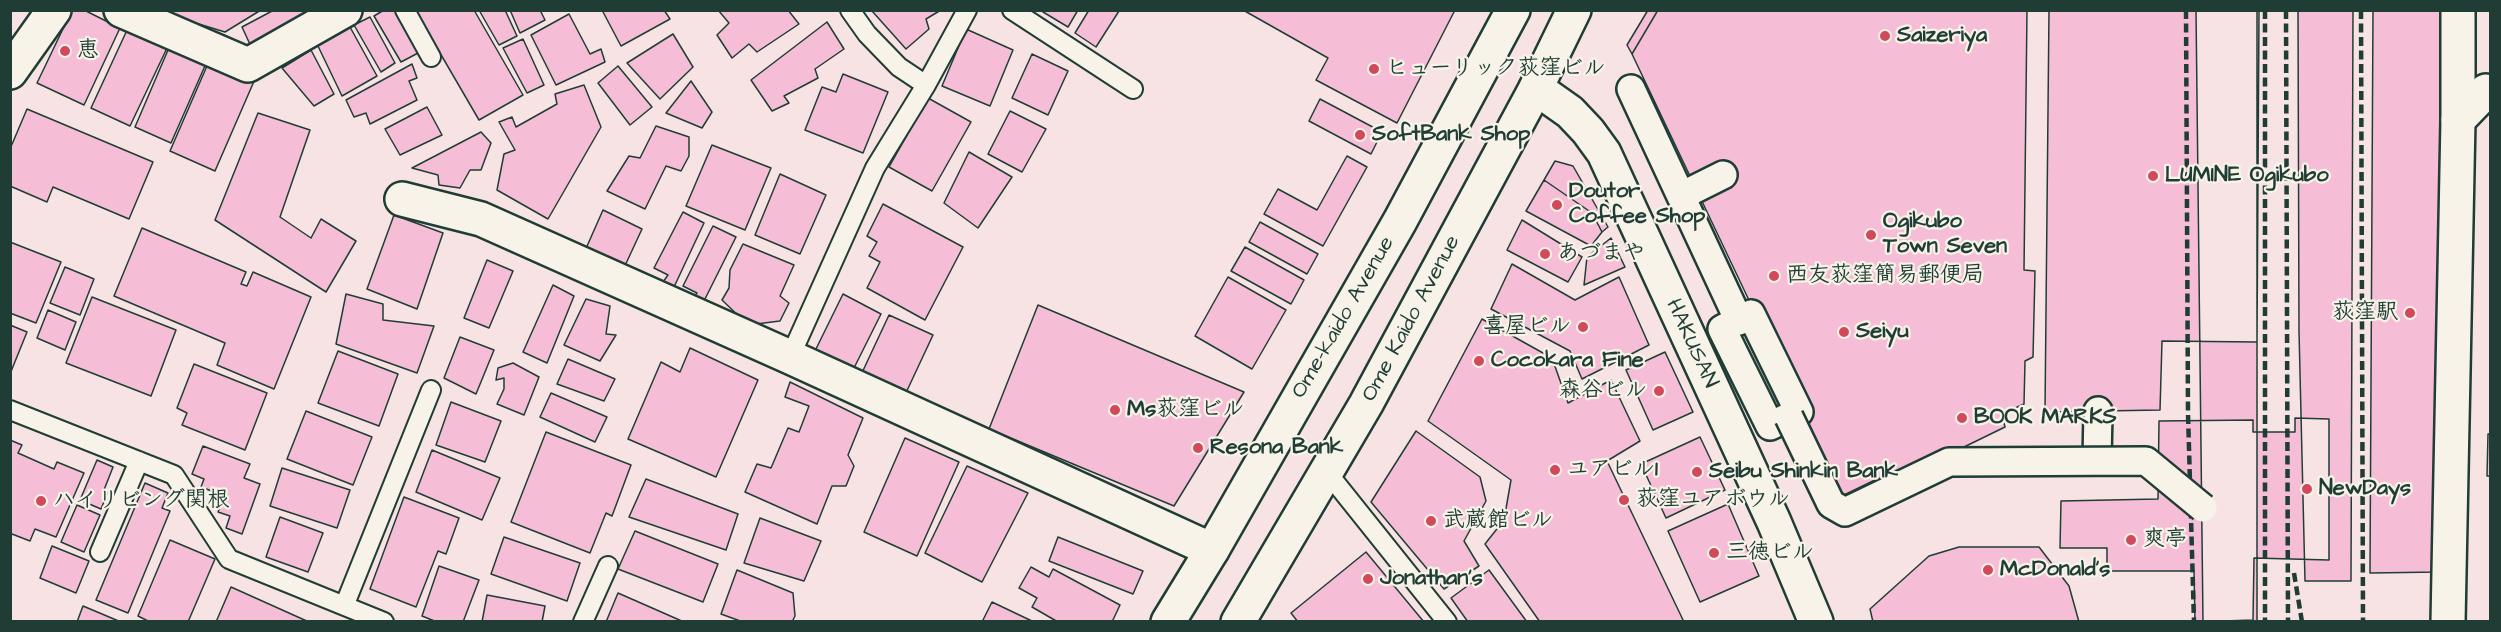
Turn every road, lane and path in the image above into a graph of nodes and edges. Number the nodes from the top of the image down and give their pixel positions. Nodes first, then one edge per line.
1 (54, 10) edge
2 (121, 10) edge
3 (345, 10) edge
4 (405, 10) edge
5 (850, 10) edge
6 (967, 10) edge
7 (1012, 10) edge
8 (1513, 10) edge
9 (1574, 10) edge
10 (2458, 10) edge
11 (431, 57) dead end
12 (10, 72) edge
13 (926, 85) junction
14 (1536, 88) junction
15 (1133, 89) dead end
16 (1631, 89) dead end
17 (2490, 93) edge
18 (2458, 120) junction
19 (1723, 175) dead end
20 (1681, 196) junction
21 (402, 199) dead end
22 (790, 357) junction
23 (431, 390) dead end
24 (10, 410) edge
25 (2098, 411) dead end
26 (139, 461) junction
27 (2097, 461) junction
28 (1327, 472) junction
29 (2203, 508) dead end
30 (1212, 550) junction
31 (100, 552) dead end
32 (608, 567) dead end
33 (345, 604) junction
34 (384, 621) edge
35 (583, 621) edge
36 (1167, 621) edge
37 (1238, 621) edge
38 (1447, 621) edge
39 (1816, 621) edge
40 (2448, 621) edge

1 - 12 street
2 - 3 street
4 - 11 lane
5 - 13 lane
6 - 13 lane
7 - 15 lane
8 - 30 street, Ome-kaido Avenue
9 - 14 street, Ome Kaido Avenue
10 - 18 street
13 - 22 lane
14 - 28 street, Ome Kaido Avenue
14 - 39 street, HAKUSAN
16 - 20 street
17 - 18 street
18 - 40 street
19 - 20 street
20 - 27 street, bridge
21 - 22 street
22 - 30 street
23 - 33 lane
24 - 26 lane
25 - 27 street
26 - 31 lane
26 - 33 lane
27 - 29 street, bridge
28 - 37 street, Ome Kaido Avenue
28 - 38 lane
30 - 36 street, Ome-kaido Avenue
32 - 35 lane
33 - 34 lane

